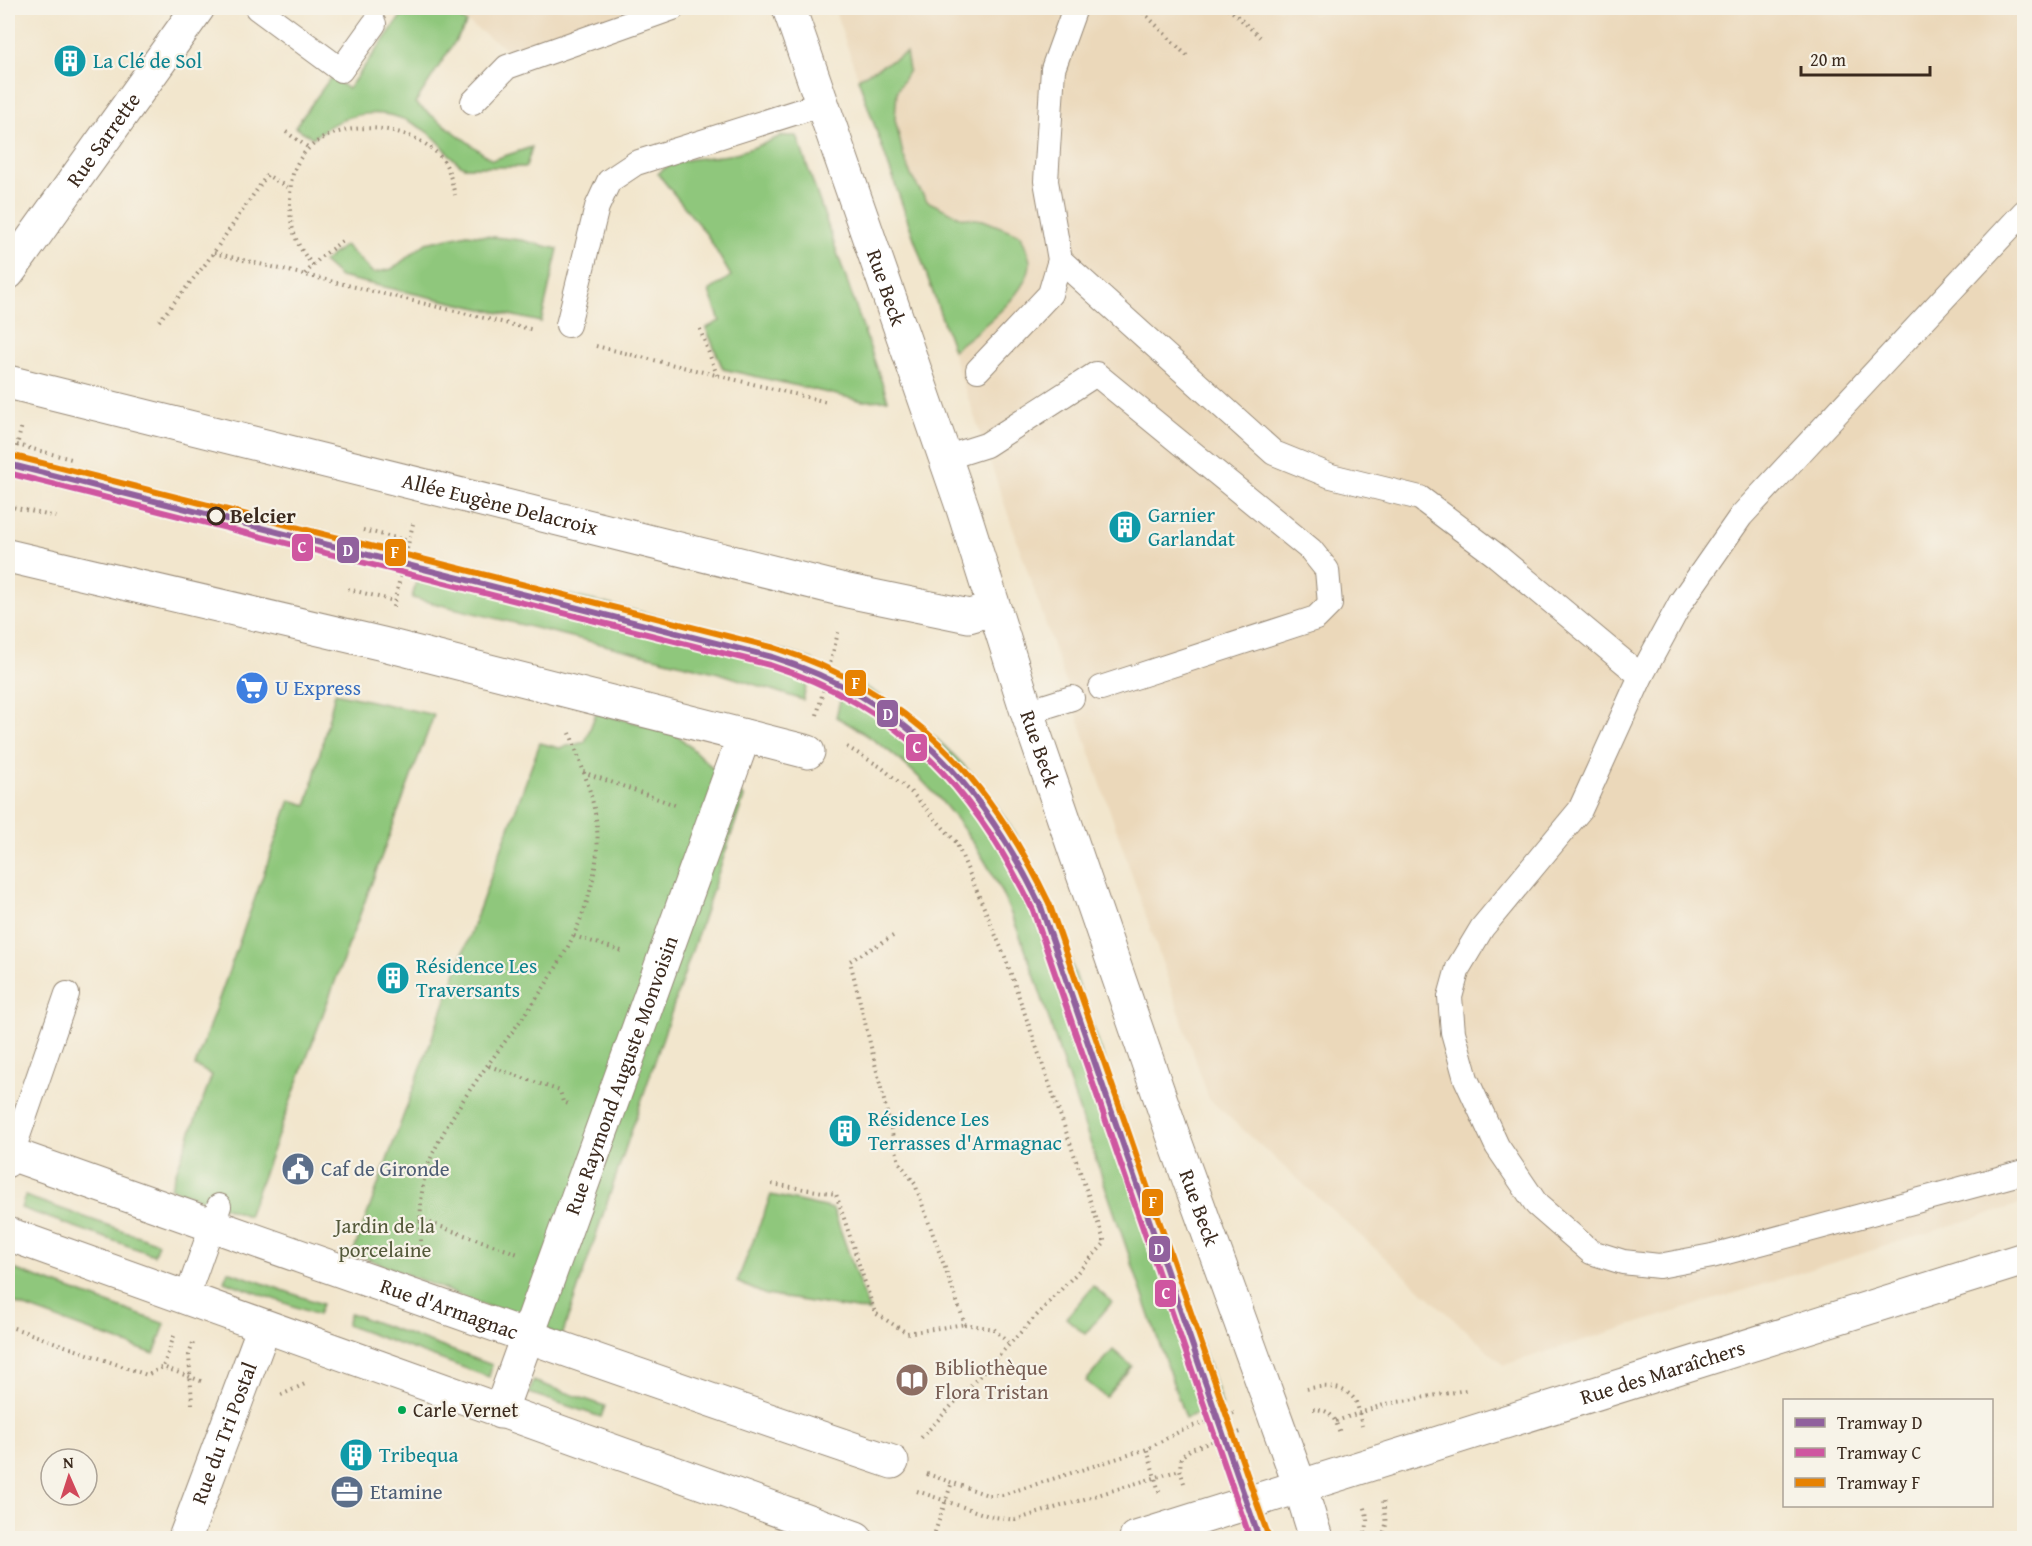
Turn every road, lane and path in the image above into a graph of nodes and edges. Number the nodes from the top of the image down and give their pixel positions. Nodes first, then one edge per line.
1 (198, 8) edge
2 (257, 8) edge
3 (673, 8) edge
4 (789, 8) edge
5 (1076, 8) edge
6 (1139, 8) edge
7 (1228, 8) edge
8 (374, 24) dead end
9 (1260, 38) dead end
10 (1188, 57) dead end
11 (473, 102) dead end
12 (822, 104) junction
13 (286, 132) dead end
14 (309, 148) junction
15 (290, 189) junction
16 (455, 195) dead end
17 (2025, 212) edge
18 (342, 241) dead end
19 (214, 253) junction
20 (1060, 260) junction
21 (313, 265) junction
22 (8, 273) edge
23 (304, 275) junction
24 (159, 321) dead end
25 (568, 326) dead end
26 (700, 329) dead end
27 (542, 332) dead end
28 (586, 343) dead end
29 (978, 370) dead end
30 (717, 375) junction
31 (8, 382) edge
32 (827, 402) dead end
33 (17, 445) dead end
34 (945, 458) junction
35 (75, 460) dead end
36 (424, 484) junction
37 (8, 506) edge
38 (60, 518) dead end
39 (363, 530) dead end
40 (409, 541) junction
41 (8, 555) edge
42 (348, 590) dead end
43 (848, 591) junction
44 (394, 601) junction
45 (993, 609) junction
46 (383, 644) junction
47 (1641, 676) junction
48 (1101, 688) dead end
49 (556, 690) junction
50 (1072, 698) dead end
51 (1027, 712) junction
52 (744, 736) junction
53 (811, 743) junction
54 (583, 771) junction
55 (716, 819) junction
56 (574, 936) junction
57 (893, 936) dead end
58 (663, 964) junction
59 (67, 994) dead end
60 (489, 1066) junction
61 (608, 1117) junction
62 (9, 1157) edge
63 (2025, 1172) edge
64 (772, 1184) dead end
65 (216, 1215) junction
66 (419, 1219) junction
67 (8, 1234) edge
68 (2025, 1259) edge
69 (554, 1266) junction
70 (416, 1297) junction
71 (196, 1302) junction
72 (965, 1324) junction
73 (8, 1326) edge
74 (264, 1327) junction
75 (527, 1338) junction
76 (1008, 1343) junction
77 (163, 1366) dead end
78 (193, 1412) dead end
79 (500, 1412) junction
80 (1147, 1449) dead end
81 (905, 1465) junction
82 (1180, 1470) dead end
83 (952, 1482) junction
84 (1300, 1486) junction
85 (945, 1501) junction
86 (185, 1539) edge
87 (856, 1539) edge
88 (933, 1539) edge
89 (1136, 1539) edge
90 (1316, 1539) edge

1 - 22 street, Rue Sarrette
2 - 8 lane
3 - 11 lane
4 - 12 street, Rue Beck
5 - 20 lane
6 - 10 path
7 - 9 path
12 - 25 lane
12 - 34 street, Rue Beck
13 - 14 path
14 - 15 path
14 - 16 path
15 - 19 path
15 - 21 path
17 - 47 lane
18 - 21 path
19 - 23 path
19 - 24 path
20 - 29 lane
20 - 47 lane
21 - 23 path
23 - 27 path
26 - 30 path
28 - 30 path
30 - 32 path
31 - 36 street, Allée Eugène Delacroix
33 - 35 path
34 - 45 street, Rue Beck
34 - 48 lane
36 - 40 path
36 - 43 street, Allée Eugène Delacroix
37 - 38 path
39 - 40 path
40 - 44 path
41 - 46 street
42 - 44 path
43 - 45 street, Allée Eugène Delacroix
43 - 53 path
44 - 46 path
45 - 51 street, Rue Beck
46 - 49 street
47 - 63 lane
49 - 52 street
49 - 54 path
50 - 51 lane
51 - 84 street, Rue Beck
52 - 53 street
52 - 55 street, Rue Raymond Auguste Monvoisin
53 - 76 path
54 - 55 path
54 - 56 path
55 - 58 street, Rue Raymond Auguste Monvoisin
56 - 58 path
56 - 60 path
57 - 72 path
58 - 61 street, Rue Raymond Auguste Monvoisin
59 - 62 lane
60 - 61 path
60 - 66 path
61 - 69 street, Rue Raymond Auguste Monvoisin
62 - 65 street, Rue d'Armagnac
64 - 72 path
65 - 70 street, Rue d'Armagnac
65 - 71 lane
66 - 69 path
66 - 70 path
67 - 71 street
68 - 84 street, Rue des Maraîchers
69 - 75 street, Rue Raymond Auguste Monvoisin
70 - 75 street, Rue d'Armagnac
71 - 74 street
71 - 78 path
72 - 76 path
73 - 77 path
74 - 79 street
74 - 86 street, Rue du Tri Postal
75 - 79 street, Rue Raymond Auguste Monvoisin
75 - 81 street, Rue d'Armagnac
76 - 81 path
79 - 87 street
80 - 83 path
81 - 83 path
81 - 85 path
82 - 85 path
83 - 85 path
84 - 89 street
84 - 90 street, Rue Beck
85 - 88 path

